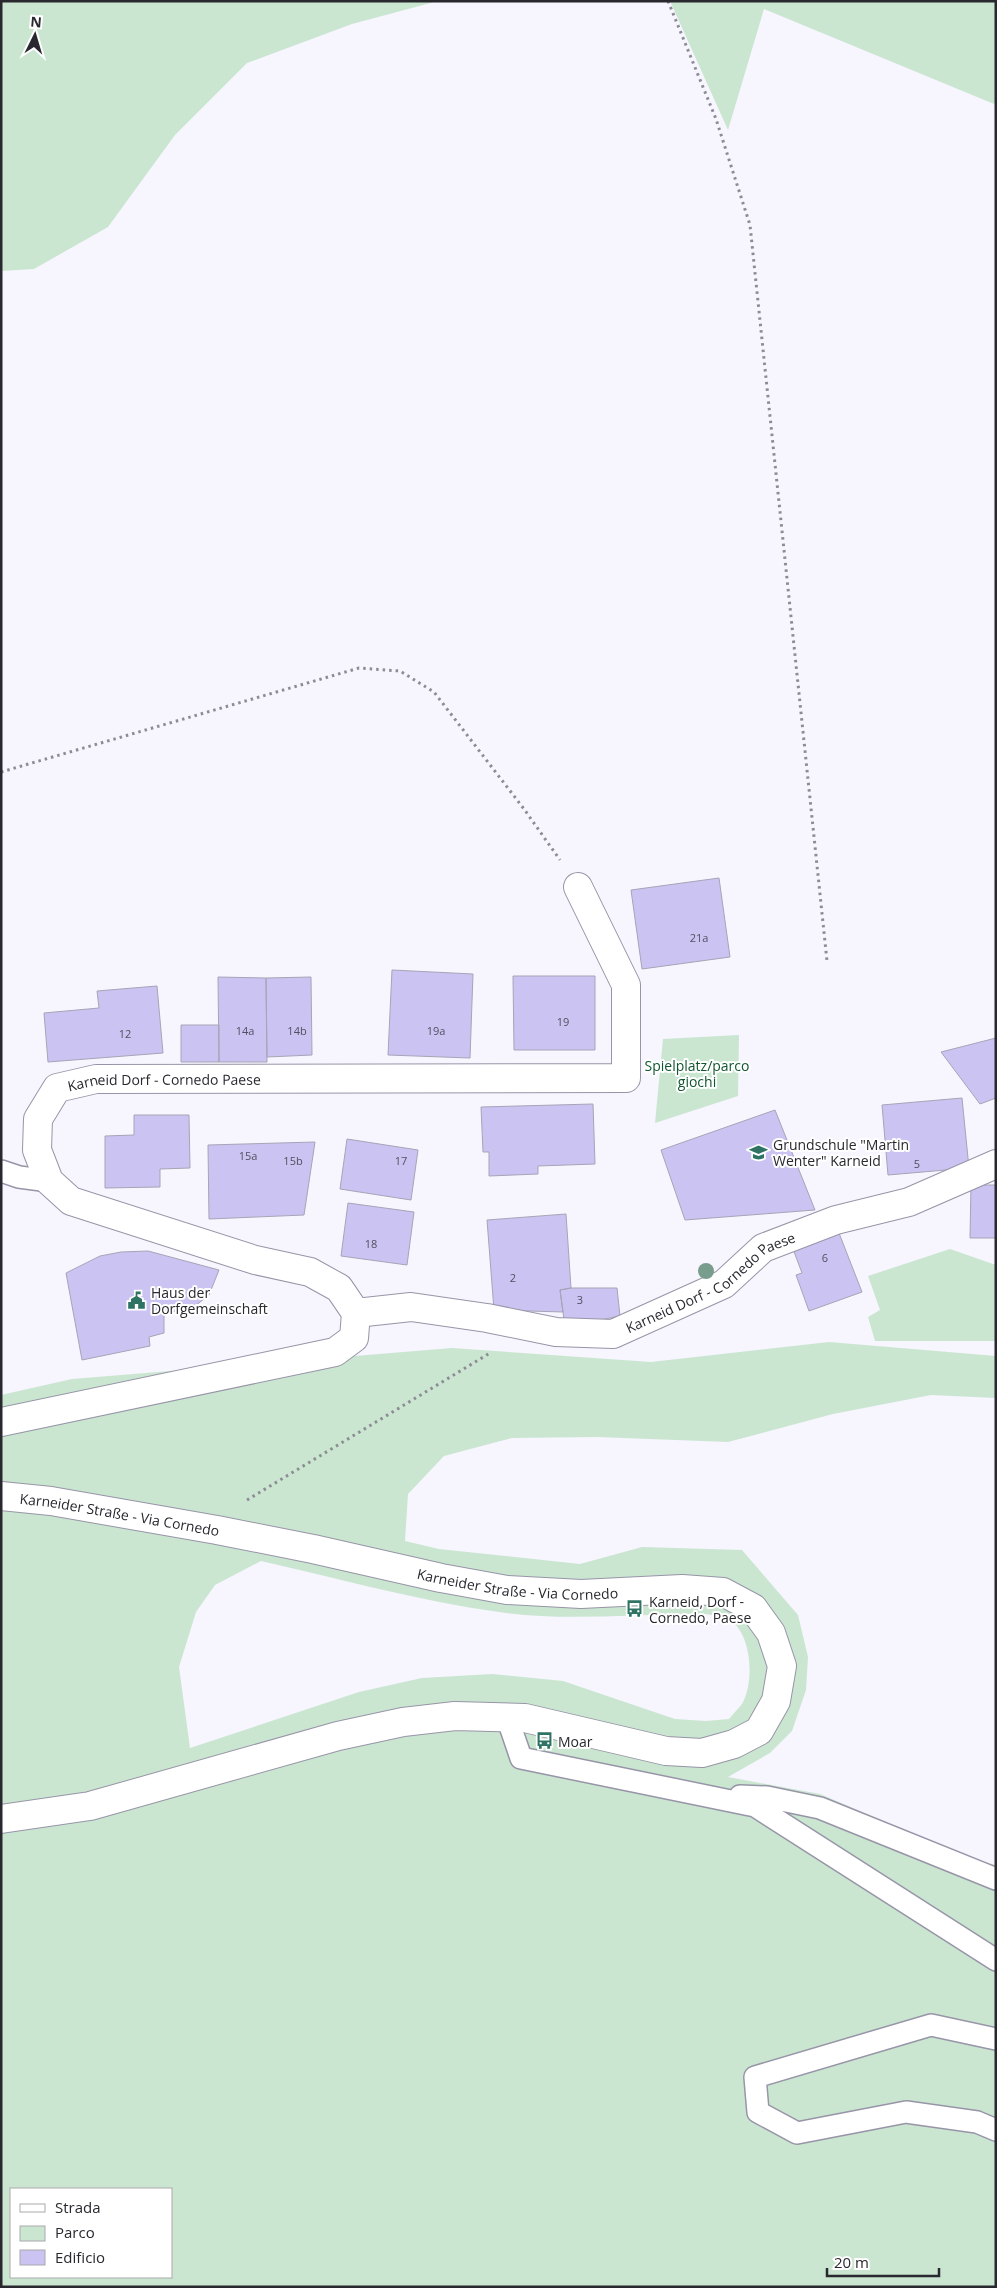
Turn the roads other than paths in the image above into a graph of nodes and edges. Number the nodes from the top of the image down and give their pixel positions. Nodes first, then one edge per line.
1 (578, 887) road end
2 (996, 1164) edge
3 (1, 1171) edge
4 (49, 1181) junction
5 (356, 1313) junction
6 (1, 1422) edge
7 (1, 1496) edge
8 (507, 1717) junction
9 (689, 1794) junction
10 (1, 1820) edge
11 (996, 1879) edge
12 (996, 1960) edge
13 (996, 2039) edge
14 (996, 2130) edge

1 - 4 street, Karneid Dorf - Cornedo Paese
2 - 5 street, Karneid Dorf - Cornedo Paese
3 - 4 lane
4 - 5 street, Karneid Dorf - Cornedo Paese
5 - 6 street
7 - 8 street, Karneider Straße - Via Cornedo
8 - 9 lane
8 - 10 street, Karneider Straße - Via Cornedo
9 - 11 lane
9 - 12 lane
13 - 14 lane

